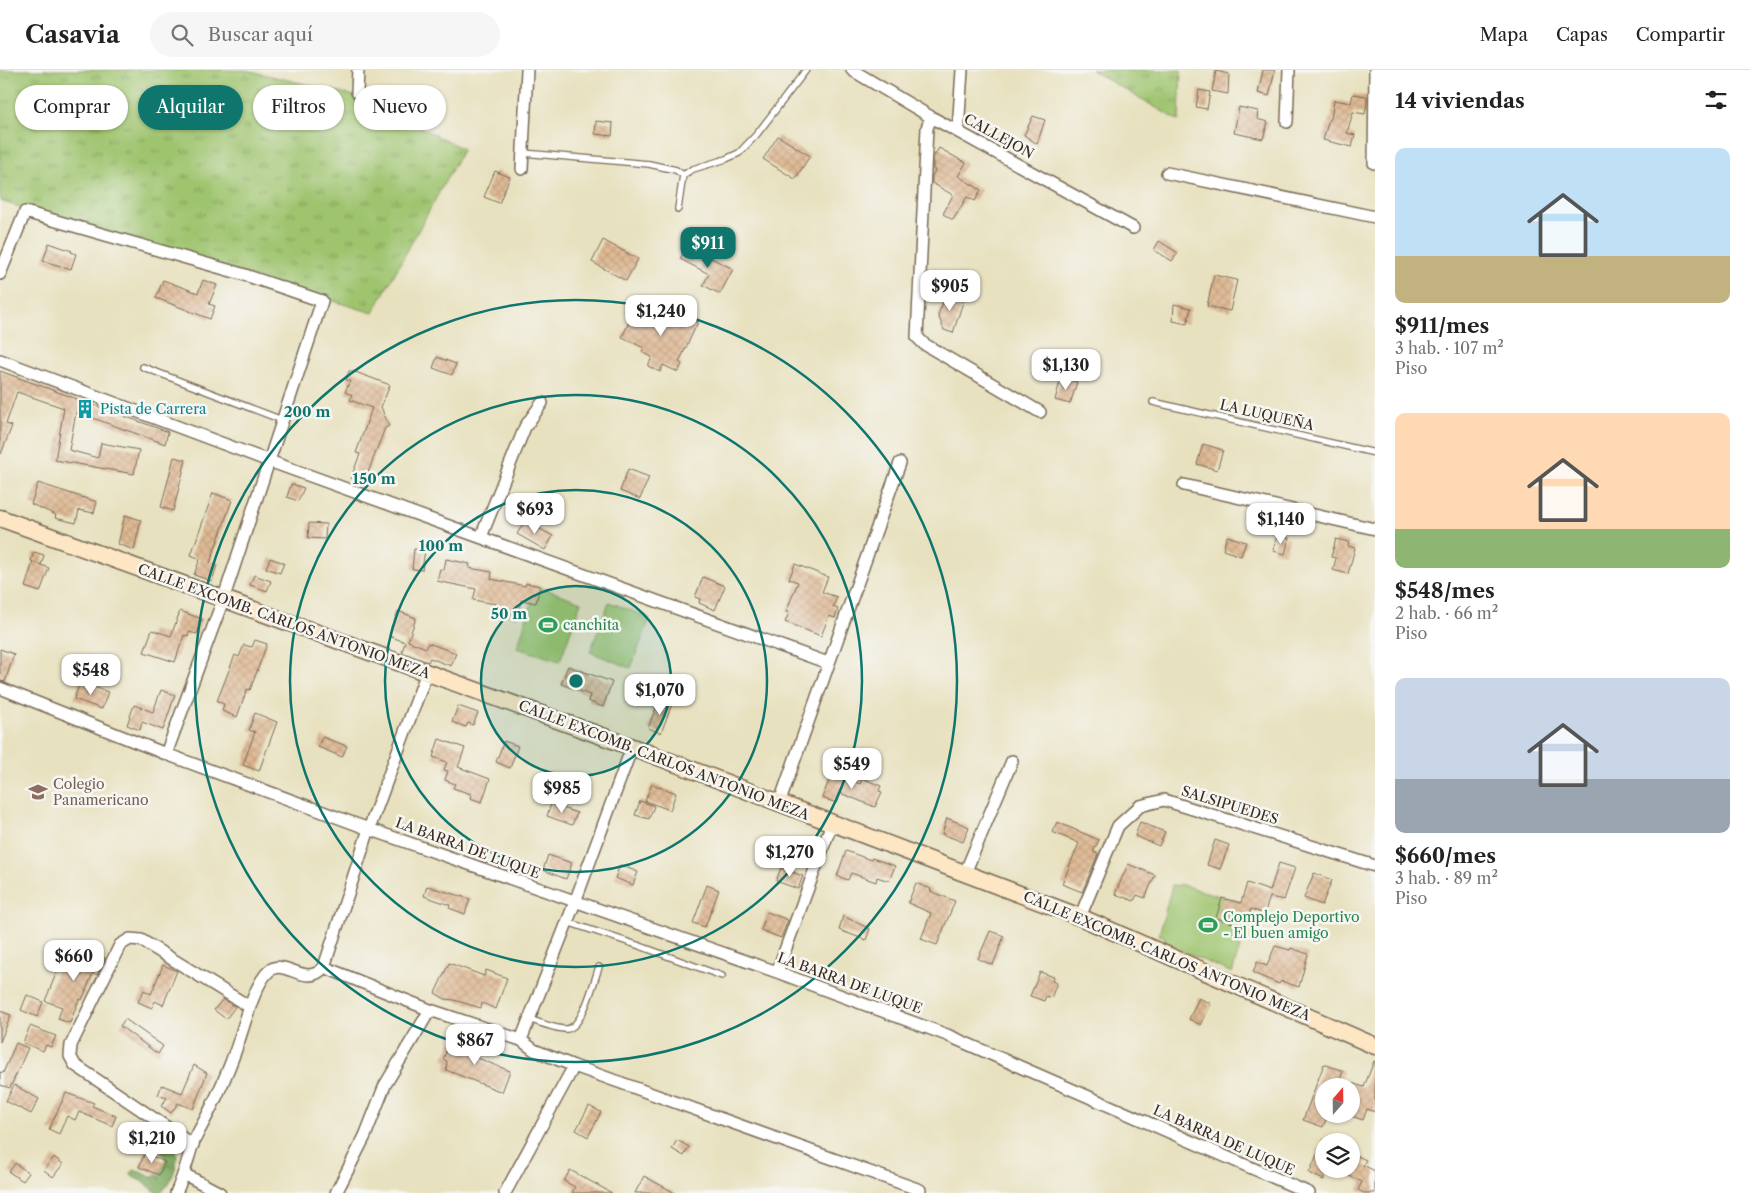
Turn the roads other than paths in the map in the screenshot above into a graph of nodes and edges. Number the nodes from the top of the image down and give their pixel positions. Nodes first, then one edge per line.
1 (358, 70) edge
2 (527, 70) edge
3 (806, 70) edge
4 (852, 70) edge
5 (962, 70) edge
6 (1290, 70) edge
7 (1374, 70) edge
8 (357, 85) edge
9 (931, 116) junction
10 (1287, 122) dead end
11 (958, 131) junction
12 (523, 153) junction
13 (1374, 163) edge
14 (522, 169) dead end
15 (1167, 173) dead end
16 (683, 175) junction
17 (678, 209) dead end
18 (1375, 216) edge
19 (1133, 228) dead end
20 (0, 274) edge
21 (0, 360) edge
22 (143, 367) dead end
23 (1153, 402) dead end
24 (542, 403) dead end
25 (1040, 412) dead end
26 (282, 420) junction
27 (1375, 453) edge
28 (269, 461) junction
29 (900, 463) dead end
30 (1184, 485) dead end
31 (0, 518) edge
32 (1375, 529) edge
33 (481, 537) junction
34 (222, 600) junction
35 (828, 663) junction
36 (427, 672) junction
37 (0, 688) edge
38 (632, 748) junction
39 (166, 754) junction
40 (1012, 761) dead end
41 (779, 804) junction
42 (832, 823) junction
43 (369, 829) junction
44 (1375, 866) edge
45 (965, 873) junction
46 (575, 902) junction
47 (1080, 916) junction
48 (567, 922) junction
49 (324, 967) junction
50 (599, 967) dead end
51 (777, 972) junction
52 (722, 976) dead end
53 (250, 1007) junction
54 (430, 1010) junction
55 (529, 1018) junction
56 (520, 1040) junction
57 (1375, 1046) edge
58 (574, 1066) junction
59 (193, 1145) junction
60 (184, 1174) junction
61 (176, 1193) edge
62 (220, 1193) edge
63 (336, 1193) edge
64 (505, 1193) edge
65 (918, 1193) edge
66 (1309, 1193) edge

1 - 8 street
2 - 12 street
3 - 16 lane
4 - 9 street, CALLEJON
5 - 11 street
6 - 10 street
7 - 13 street
9 - 11 street, CALLEJON
9 - 25 street
11 - 19 street, CALLEJON
12 - 14 street
12 - 16 lane
15 - 18 street
16 - 17 lane
20 - 26 street
21 - 28 street
22 - 26 lane
23 - 27 lane, LA LUQUEÑA
24 - 33 street
26 - 28 street
28 - 33 street
28 - 34 street
29 - 35 street
30 - 32 street
31 - 34 street, CALLE EXCOMB. CARLOS ANTONIO MEZA
33 - 35 street
34 - 36 street, CALLE EXCOMB. CARLOS ANTONIO MEZA
34 - 39 street
35 - 41 street
36 - 38 street, CALLE EXCOMB. CARLOS ANTONIO MEZA
36 - 43 street
37 - 39 street, LA BARRA DE LUQUE
38 - 41 street, CALLE EXCOMB. CARLOS ANTONIO MEZA
38 - 46 street
39 - 43 street, LA BARRA DE LUQUE
40 - 45 street
41 - 42 street, CALLE EXCOMB. CARLOS ANTONIO MEZA
42 - 45 street, CALLE EXCOMB. CARLOS ANTONIO MEZA
42 - 51 street
43 - 46 street, LA BARRA DE LUQUE
43 - 49 street
44 - 47 street, SALSIPUEDES
45 - 47 street, CALLE EXCOMB. CARLOS ANTONIO MEZA
46 - 48 street
46 - 51 street, LA BARRA DE LUQUE
47 - 57 street, CALLE EXCOMB. CARLOS ANTONIO MEZA
48 - 52 lane
48 - 55 street
49 - 53 street
49 - 54 street
50 - 55 lane
51 - 66 street, LA BARRA DE LUQUE
53 - 59 street
53 - 59 street
54 - 56 street
54 - 63 street
55 - 56 street
56 - 58 street
58 - 64 street
58 - 65 street
59 - 60 street
60 - 61 street
60 - 62 street

